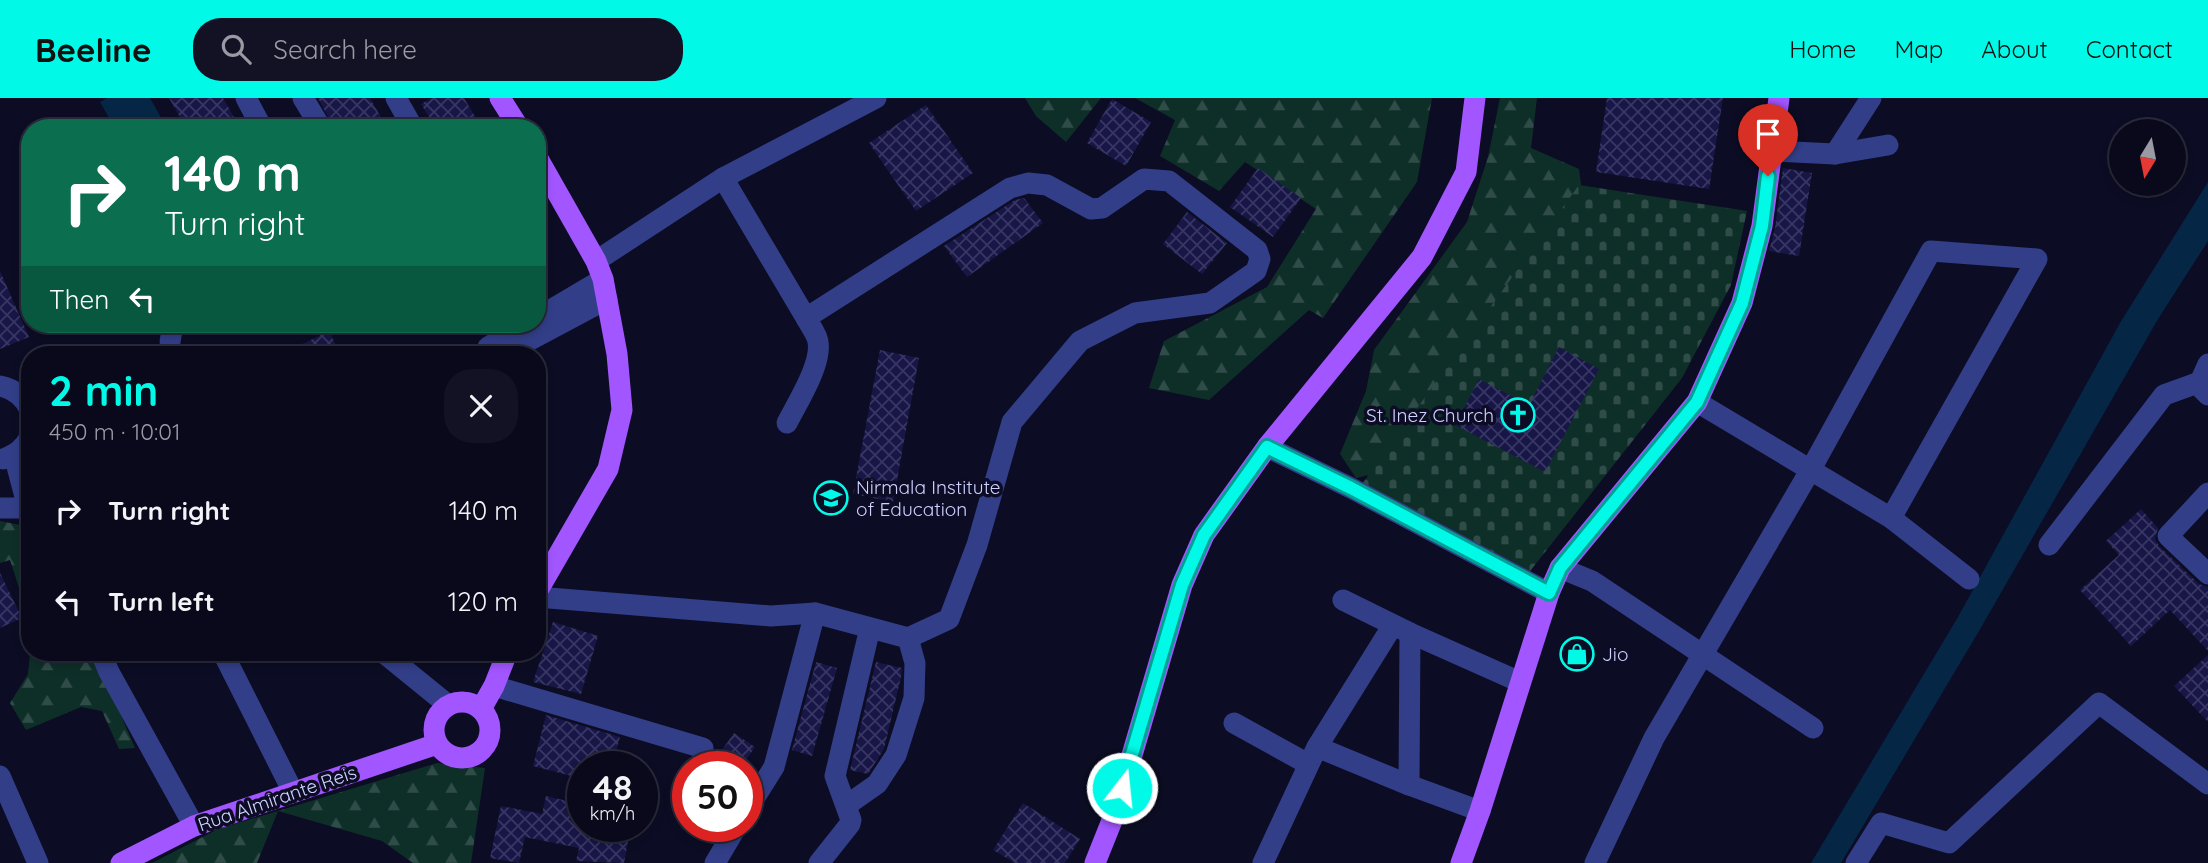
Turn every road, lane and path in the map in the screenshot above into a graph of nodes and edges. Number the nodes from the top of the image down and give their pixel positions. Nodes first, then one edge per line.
1 (246, 98) edge
2 (303, 98) edge
3 (396, 98) edge
4 (500, 98) edge
5 (876, 98) edge
6 (1475, 98) edge
7 (1779, 98) edge
8 (1871, 98) edge
9 (257, 119) edge
10 (316, 119) edge
11 (408, 119) edge
12 (513, 119) edge
13 (1888, 145) dead end
14 (1772, 150) junction
15 (1835, 154) junction
16 (723, 178) junction
17 (546, 184) edge
18 (602, 280) junction
19 (546, 313) edge
20 (806, 318) junction
21 (546, 323) edge
22 (514, 333) edge
23 (533, 333) edge
24 (494, 346) edge
25 (517, 346) edge
26 (2205, 380) edge
27 (0, 386) edge
28 (21, 397) edge
29 (1697, 402) junction
30 (787, 424) dead end
31 (1267, 447) junction
32 (7, 457) edge
33 (1811, 469) junction
34 (21, 489) edge
35 (2208, 492) edge
36 (0, 508) edge
37 (21, 508) edge
38 (1891, 518) junction
39 (2049, 545) dead end
40 (1560, 568) junction
41 (2208, 574) edge
42 (546, 578) edge
43 (1969, 579) dead end
44 (1549, 593) junction
45 (546, 595) edge
46 (1343, 600) dead end
47 (815, 613) junction
48 (870, 628) junction
49 (1401, 629) junction
50 (908, 638) junction
51 (1702, 654) junction
52 (105, 661) edge
53 (227, 661) edge
54 (394, 661) edge
55 (504, 661) edge
56 (1520, 682) junction
57 (494, 686) junction
58 (448, 705) junction
59 (481, 709) junction
60 (1234, 723) dead end
61 (1813, 728) dead end
62 (437, 744) junction
63 (703, 748) dead end
64 (1312, 756) junction
65 (0, 776) edge
66 (2208, 784) edge
67 (763, 785) edge
68 (1409, 785) junction
69 (293, 792) junction
70 (847, 805) junction
71 (1480, 811) junction
72 (194, 827) junction
73 (727, 842) edge
74 (38, 863) edge
75 (121, 863) edge
76 (715, 863) edge
77 (819, 863) edge
78 (1095, 863) edge
79 (1263, 863) edge
80 (1461, 863) edge
81 (1595, 863) edge
82 (1856, 863) edge

1 - 9 street
2 - 10 street
3 - 11 street
4 - 12 main road
5 - 16 street
6 - 31 main road
7 - 14 main road
8 - 15 street
13 - 15 street
14 - 15 street
14 - 29 main road
16 - 18 street
16 - 20 street
17 - 18 main road
18 - 19 street
18 - 21 street
18 - 42 main road
20 - 30 street
20 - 50 street
22 - 24 street
23 - 25 street
26 - 39 street
27 - 28 street
29 - 33 street
29 - 40 main road
31 - 44 street
31 - 78 main road
32 - 34 street
33 - 38 street
33 - 38 street
33 - 51 street
35 - 41 street
36 - 37 street
38 - 43 street
40 - 44 main road
40 - 51 street
44 - 56 main road
45 - 47 street
46 - 49 street
47 - 48 street
47 - 67 street
48 - 50 street
48 - 70 street
49 - 56 street
49 - 64 street
49 - 68 street
50 - 70 street
51 - 61 street
51 - 81 street
52 - 72 street
53 - 69 street
54 - 58 street
55 - 57 main road
56 - 71 main road
57 - 59 main road
57 - 63 street
58 - 59 main road
58 - 62 main road
59 - 62 main road
60 - 64 street
62 - 69 main road, Rua Almirante Reis
64 - 68 street
64 - 79 street
65 - 74 street
66 - 82 street
68 - 71 street
69 - 72 main road, Rua Almirante Reis
70 - 77 street
71 - 80 main road
72 - 75 main road, Rua Almirante Reis
73 - 76 street

